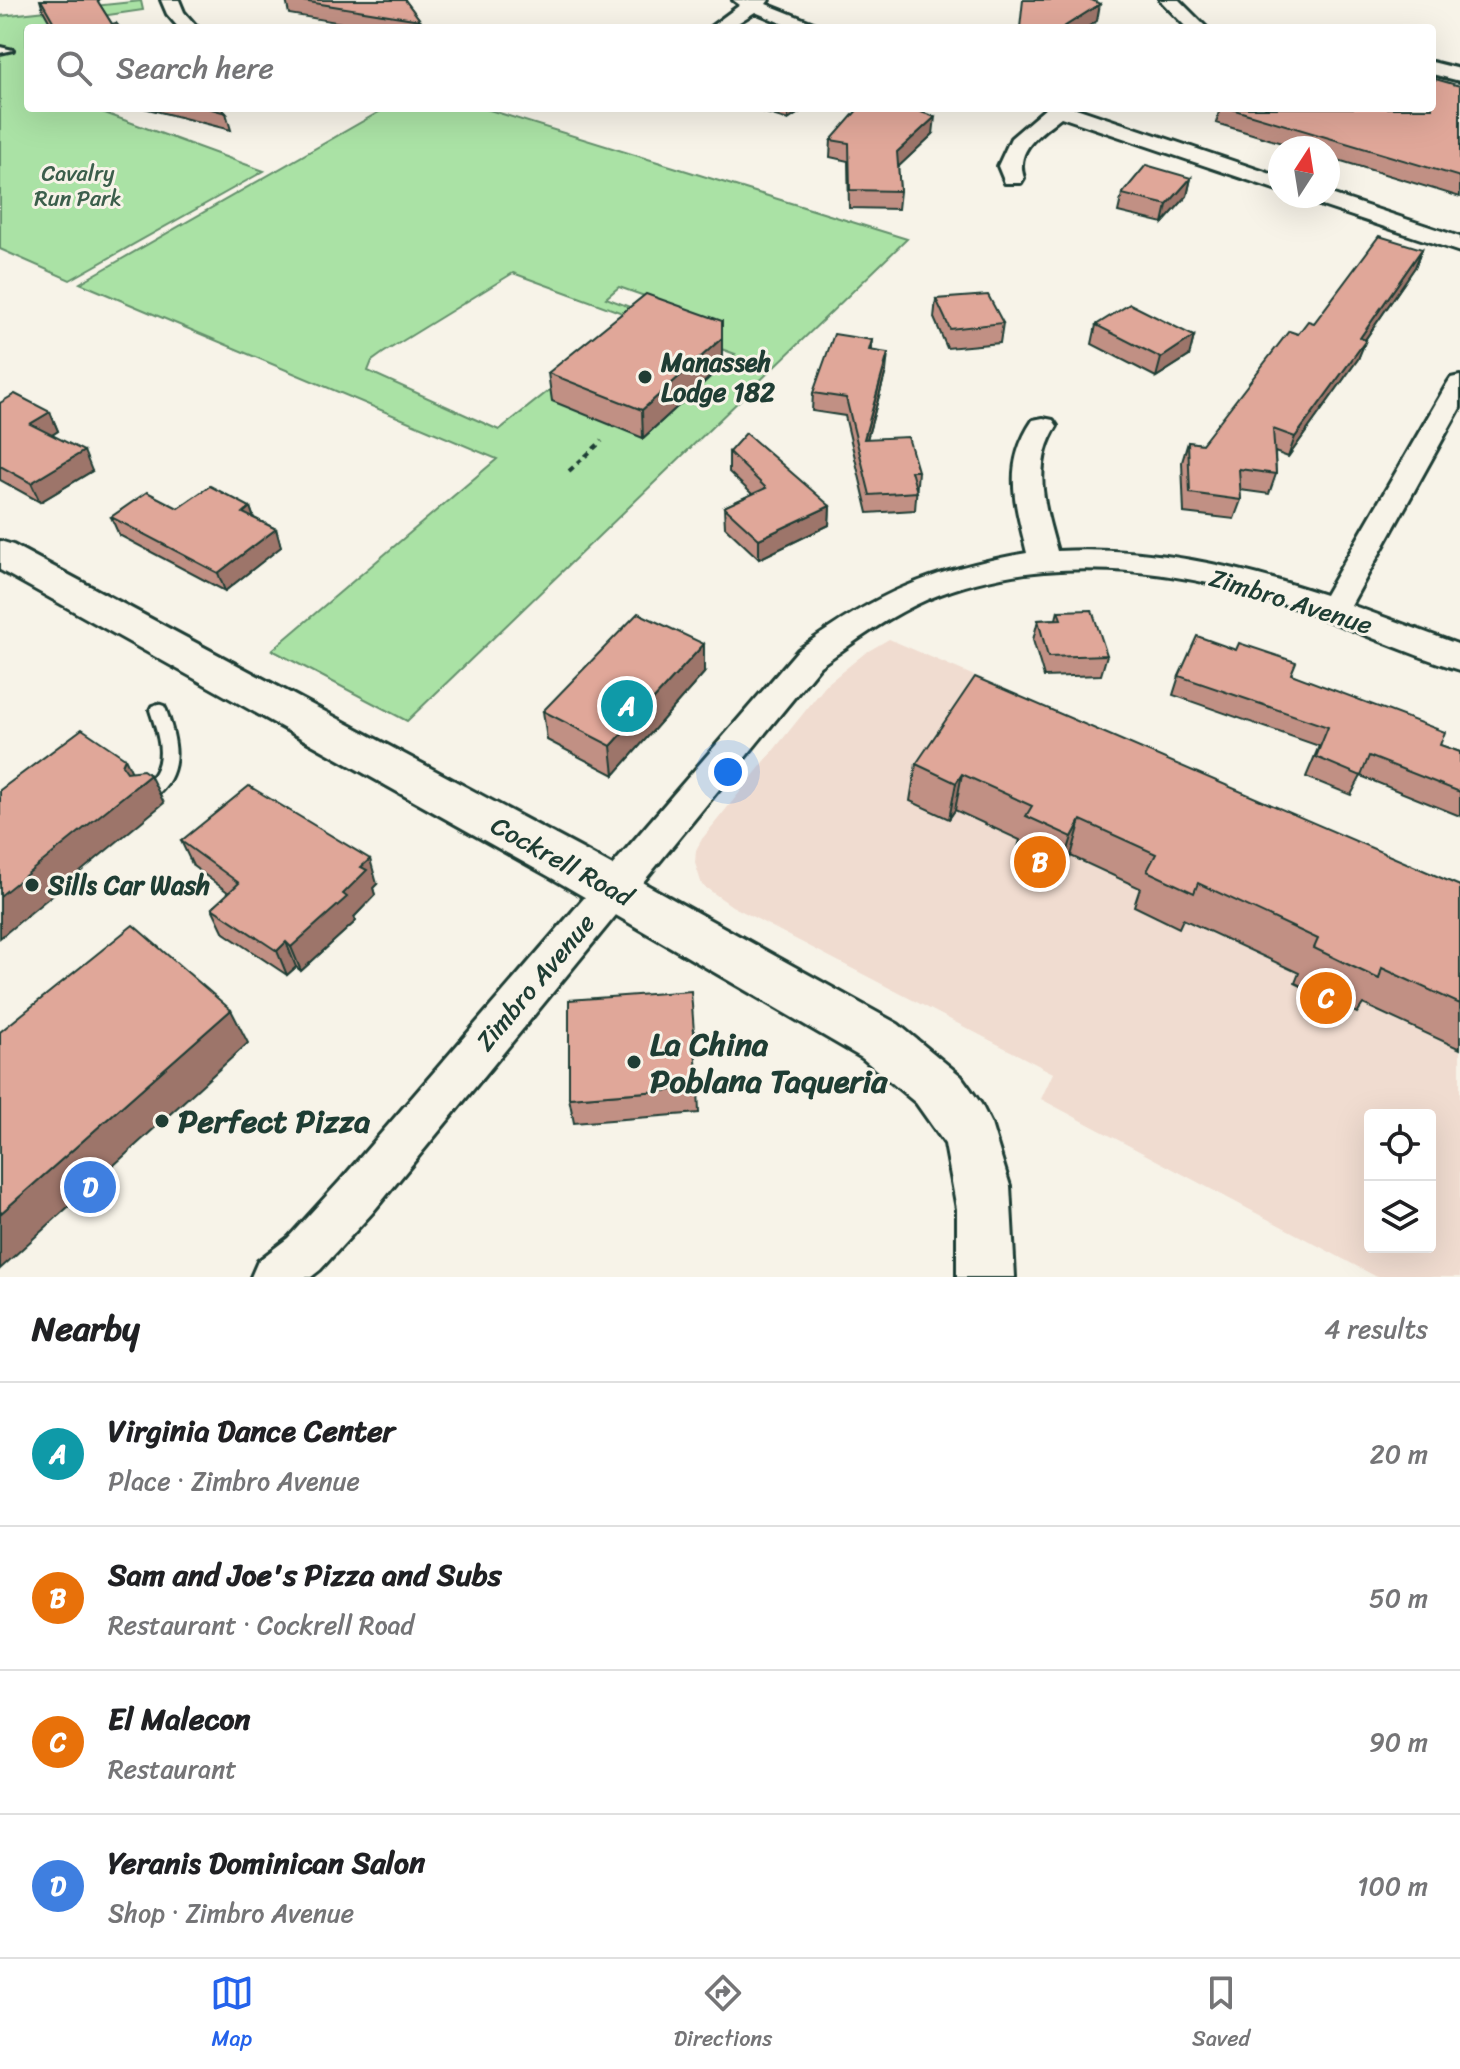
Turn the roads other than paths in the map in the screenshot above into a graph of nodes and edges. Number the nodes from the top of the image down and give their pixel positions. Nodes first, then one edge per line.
1 (170, 0) edge
2 (1169, 0) edge
3 (751, 2) edge
4 (185, 24) edge
5 (723, 24) edge
6 (800, 24) edge
7 (1194, 24) edge
8 (1436, 69) edge
9 (1460, 75) edge
10 (1053, 112) edge
11 (1070, 112) edge
12 (1013, 178) dead end
13 (1268, 180) edge
14 (1340, 204) edge
15 (1460, 245) edge
16 (1460, 384) edge
17 (1043, 426) dead end
18 (0, 554) edge
19 (1044, 559) junction
20 (1332, 611) junction
21 (1460, 658) edge
22 (158, 710) dead end
23 (148, 792) edge
24 (613, 889) junction
25 (274, 1277) edge
26 (986, 1277) edge

1 - 4 street
2 - 7 street
3 - 5 street
3 - 6 street
8 - 9 street
10 - 12 street
11 - 13 street
14 - 15 street
16 - 20 street
17 - 19 street
18 - 24 street, Cockrell Road
19 - 20 street, Zimbro Avenue
19 - 24 street, Zimbro Avenue
20 - 21 street, Zimbro Avenue
22 - 23 lane
24 - 25 street, Zimbro Avenue
24 - 26 street, Cockrell Road

